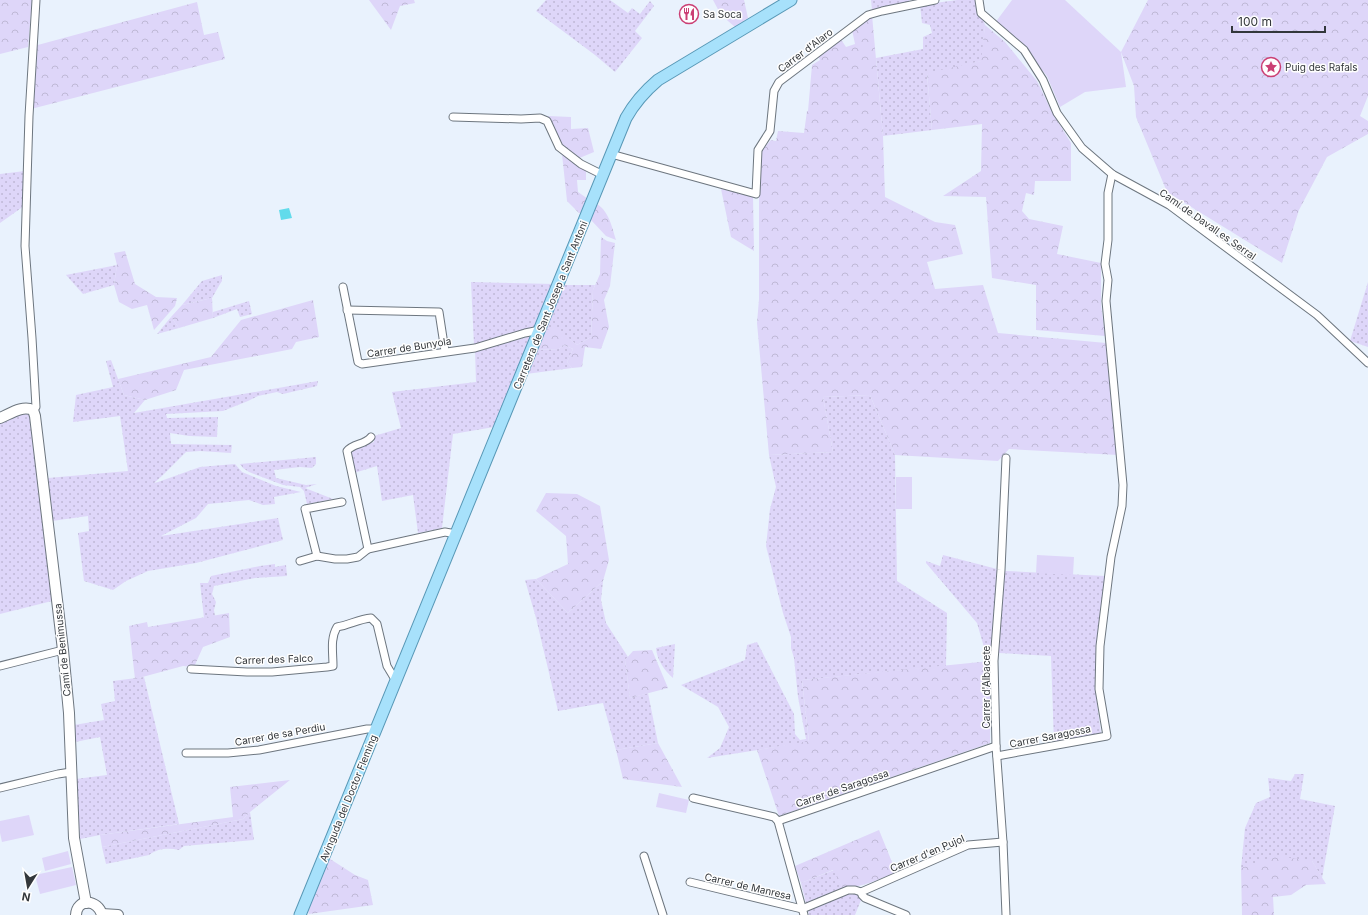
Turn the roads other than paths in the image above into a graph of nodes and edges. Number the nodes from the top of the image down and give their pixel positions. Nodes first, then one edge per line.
1 (36, 0) edge
2 (791, 0) edge
3 (935, 0) edge
4 (979, 0) edge
5 (453, 117) dead end
6 (611, 154) junction
7 (1112, 174) junction
8 (603, 175) junction
9 (343, 287) dead end
10 (347, 310) junction
11 (539, 332) junction
12 (445, 351) junction
13 (1368, 363) edge
14 (33, 410) junction
15 (0, 418) edge
16 (371, 437) dead end
17 (1006, 458) dead end
18 (342, 502) dead end
19 (456, 534) junction
20 (368, 549) junction
21 (317, 556) junction
22 (300, 561) dead end
23 (63, 650) junction
24 (0, 666) edge
25 (190, 669) dead end
26 (396, 681) junction
27 (376, 729) junction
28 (996, 746) junction
29 (186, 753) dead end
30 (997, 756) junction
31 (71, 772) junction
32 (0, 788) edge
33 (693, 798) dead end
34 (778, 821) junction
35 (1003, 842) junction
36 (644, 856) dead end
37 (690, 882) dead end
38 (861, 892) junction
39 (86, 903) junction
40 (803, 912) edge
41 (102, 914) edge
42 (76, 915) edge
43 (118, 915) edge
44 (300, 915) edge
45 (663, 915) edge
46 (906, 915) edge
47 (1006, 915) edge

1 - 14 street
2 - 6 main road, Carretera de Sant Josep a Sant Antoni
3 - 6 street, Carrer d'Alaro
4 - 7 street, Camí de Davall es Serral
5 - 8 street
6 - 8 main road, Carretera de Sant Josep a Sant Antoni
7 - 13 street, Camí de Davall es Serral
7 - 30 street, Carrer Saragossa
8 - 11 main road, Carretera de Sant Josep a Sant Antoni
9 - 10 street, Carrer de Bunyola
10 - 12 street
10 - 12 street, Carrer de Bunyola
11 - 12 street, Carrer de Bunyola
11 - 19 main road, Carretera de Sant Josep a Sant Antoni
14 - 15 street
14 - 23 street, Camí de Benimussa
16 - 20 street
17 - 28 street, Carrer d'Albacete
18 - 21 street
19 - 20 street
19 - 26 main road, Carretera de Sant Josep a Sant Antoni
20 - 21 street
21 - 22 street
23 - 24 street
23 - 31 street, Camí de Benimussa
25 - 26 street, Carrer des Falco
26 - 27 main road, Avinguda del Doctor Fleming
27 - 29 street, Carrer de sa Perdiu
27 - 44 main road, Avinguda del Doctor Fleming
28 - 30 street, Carrer d'Albacete
28 - 34 street, Carrer de Saragossa
30 - 35 street, Carrer d'Albacete
31 - 32 street
31 - 39 street, Camí de Benimussa
33 - 34 street
34 - 40 street
35 - 38 street, Carrer d'en Pujol
35 - 47 street, Carrer d'Albacete
36 - 45 street
37 - 40 street, Carrer de Manresa
38 - 40 street, Carrer d'en Pujol
38 - 46 street
39 - 41 street
39 - 42 street
41 - 43 street

